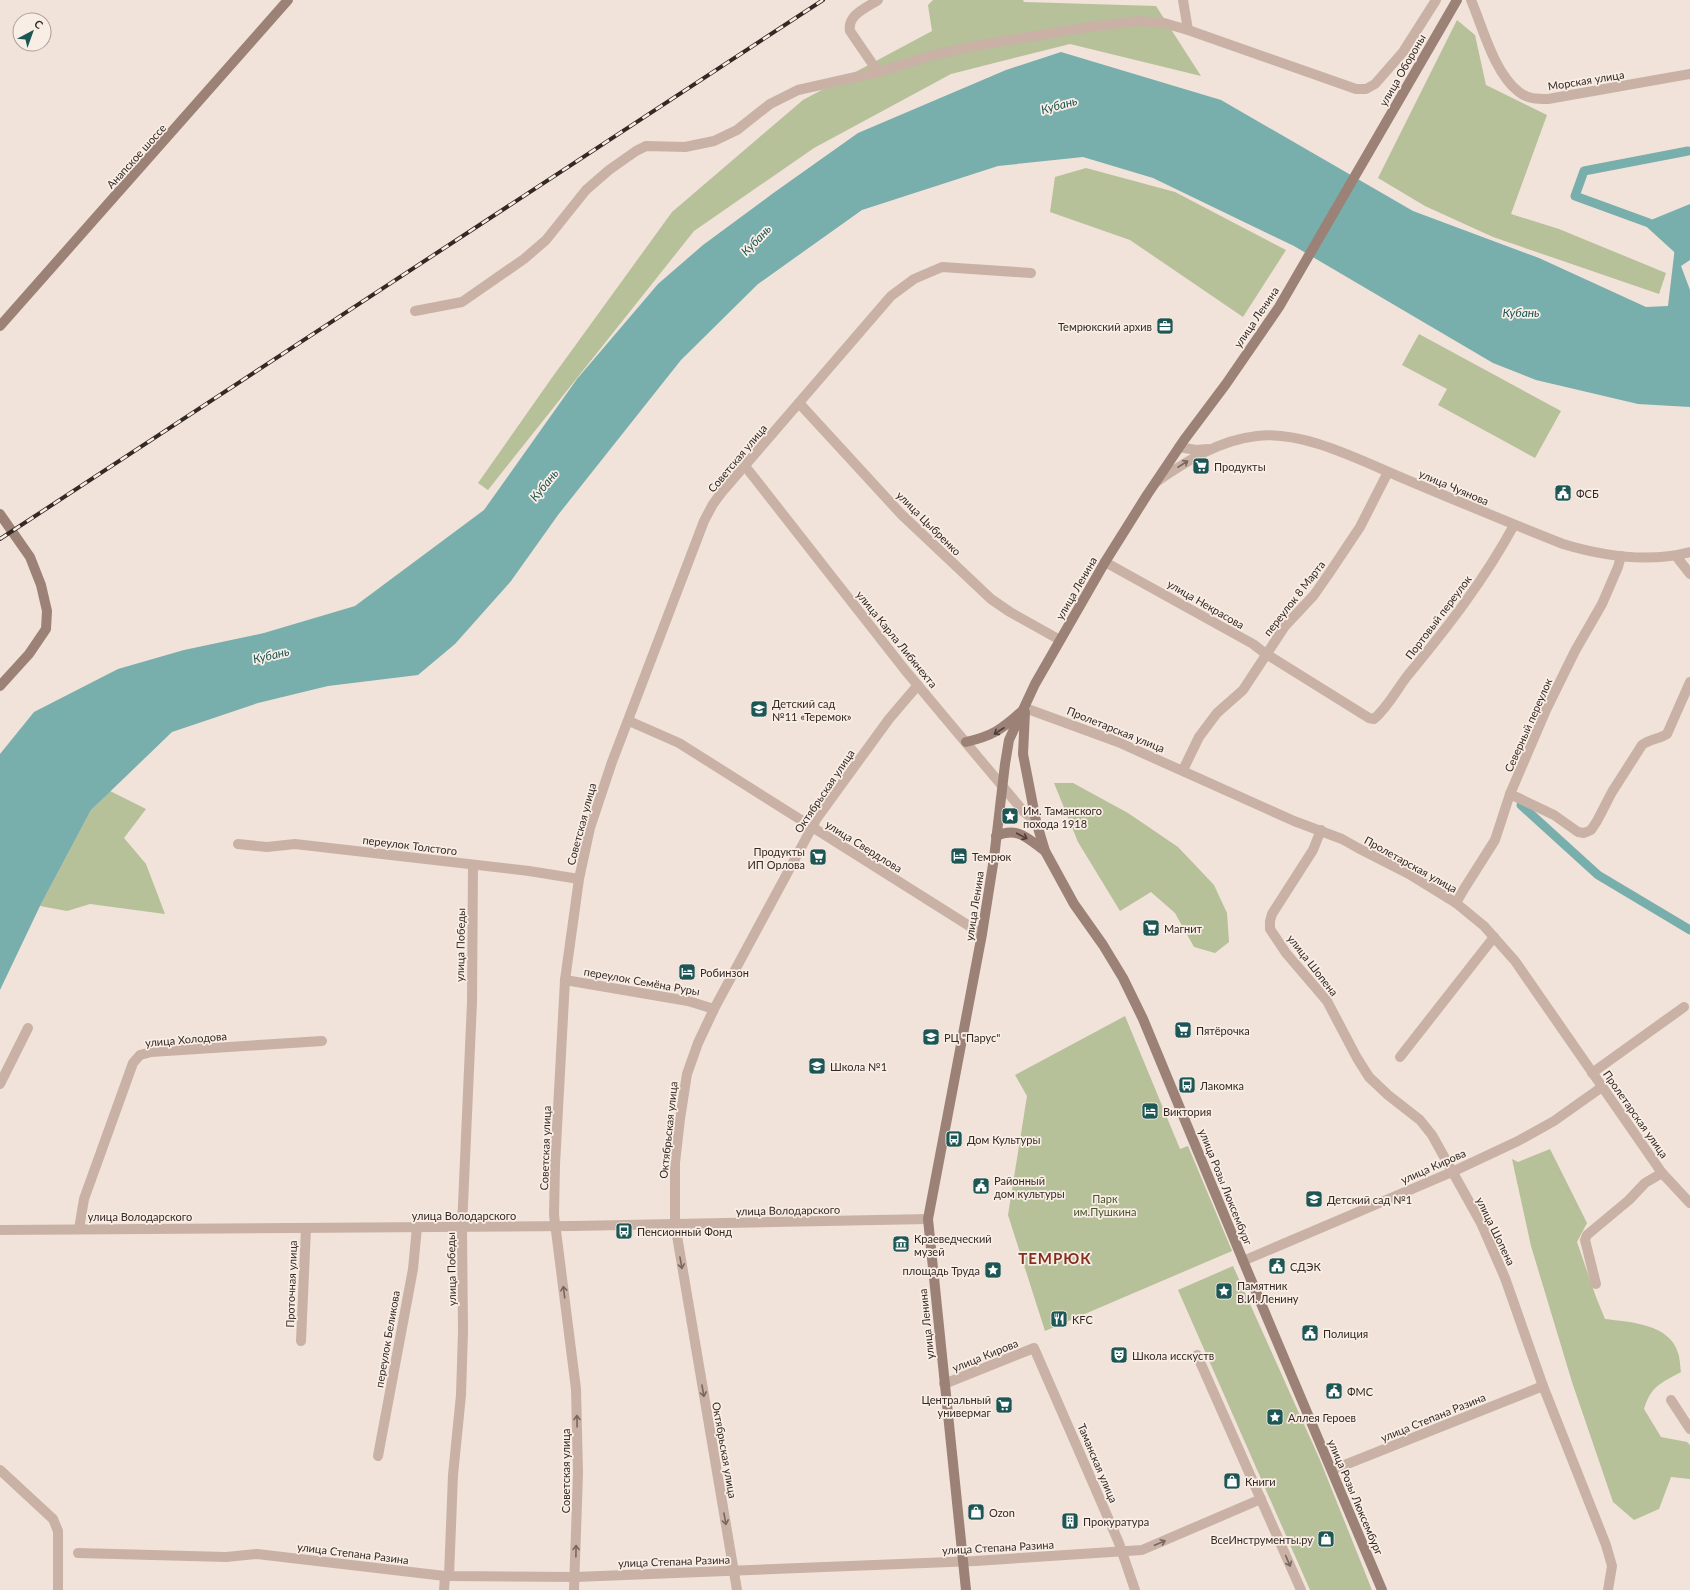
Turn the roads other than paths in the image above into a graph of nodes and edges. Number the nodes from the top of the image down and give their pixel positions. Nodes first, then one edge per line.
1 (288, 0) edge
2 (878, 0) edge
3 (1183, 0) edge
4 (1436, 0) edge
5 (1457, 0) edge
6 (1471, 0) edge
7 (1188, 30) junction
8 (878, 72) junction
9 (1690, 74) edge
10 (1031, 274) dead end
11 (1295, 280) joint
12 (415, 311) dead end
13 (0, 326) edge
14 (799, 403) junction
15 (1179, 447) junction
16 (1212, 449) junction
17 (745, 466) junction
18 (1388, 472) junction
19 (1156, 482) junction
20 (0, 514) edge
21 (1514, 525) junction
22 (1690, 552) edge
23 (1621, 556) junction
24 (1676, 556) junction
25 (1105, 562) junction
26 (1690, 574) edge
27 (1060, 640) junction
28 (1266, 654) junction
29 (1690, 682) edge
30 (918, 685) junction
31 (0, 686) edge
32 (1025, 708) junction
33 (1374, 719) joint
34 (628, 721) junction
35 (966, 742) junction
36 (1182, 770) junction
37 (1002, 785) junction
38 (1510, 794) junction
39 (1036, 821) junction
40 (812, 827) junction
41 (1321, 830) junction
42 (996, 836) junction
43 (238, 844) dead end
44 (1045, 852) junction
45 (473, 865) junction
46 (579, 879) junction
47 (1456, 903) junction
48 (982, 934) junction
49 (1494, 937) junction
50 (565, 980) junction
51 (1684, 1007) dead end
52 (714, 1009) junction
53 (28, 1028) dead end
54 (322, 1041) dead end
55 (1400, 1057) dead end
56 (1592, 1073) junction
57 (0, 1084) edge
58 (1602, 1087) junction
59 (1452, 1172) junction
60 (1662, 1173) junction
61 (1690, 1203) edge
62 (928, 1219) junction
63 (675, 1224) junction
64 (555, 1226) junction
65 (1, 1227) edge
66 (417, 1227) junction
67 (462, 1227) junction
68 (306, 1228) junction
69 (79, 1229) junction
70 (1243, 1261) junction
71 (1596, 1284) dead end
72 (301, 1341) dead end
73 (1034, 1348) joint
74 (1197, 1356) dead end
75 (944, 1384) junction
76 (1543, 1386) junction
77 (1671, 1400) dead end
78 (1690, 1428) edge
79 (378, 1456) dead end
80 (0, 1470) edge
81 (1332, 1470) junction
82 (1261, 1499) junction
83 (1122, 1552) junction
84 (78, 1553) dead end
85 (963, 1561) junction
86 (734, 1570) junction
87 (447, 1576) junction
88 (575, 1577) junction
89 (58, 1590) edge
90 (444, 1590) edge
91 (574, 1590) edge
92 (737, 1590) edge
93 (966, 1590) edge
94 (1135, 1590) edge
95 (1300, 1590) edge
96 (1382, 1590) edge
97 (1608, 1590) edge

1 - 13 main road, Анапское шоссе
2 - 8 street
3 - 7 street
4 - 7 street
5 - 11 main road, улица Обороны
6 - 9 street, Морская улица
7 - 8 street
8 - 12 street
10 - 14 street, Советская улица
11 - 15 main road, улица Ленина
14 - 17 street, Советская улица
14 - 27 street, улица Цыбренко
15 - 16 street, улица Чуянова
15 - 19 main road, улица Ленина
16 - 18 street, улица Чуянова
19 -> 16 street, улица Чуянова
17 - 30 street, улица Карла Либкнехта
17 - 34 street, Советская улица
18 - 21 street, улица Чуянова
18 - 28 street, переулок 8 Марта
19 - 25 main road, улица Ленина
20 - 31 main road
21 - 23 street, улица Чуянова
21 - 33 street, Портовый переулок
22 - 24 street, улица Чуянова
23 - 24 street, улица Чуянова
23 - 38 street, Северный переулок
24 - 26 street
25 - 27 main road, улица Ленина
25 - 28 street, улица Некрасова
27 - 32 main road, улица Ленина
28 - 33 street, улица Некрасова
28 - 36 street, переулок 8 Марта
29 - 38 street
30 - 35 street, улица Карла Либкнехта
30 - 40 street, Октябрьская улица
32 -> 35 main road
32 - 36 street, Пролетарская улица
32 - 37 main road, улица Ленина
32 - 39 main road, улица Розы Люксембург
34 - 40 street, улица Свердлова
34 - 46 street, Советская улица
35 - 37 street, улица Карла Либкнехта
36 - 41 street, Пролетарская улица
37 - 39 street, улица Карла Либкнехта
37 - 42 main road, улица Ленина
38 - 47 street, Северный переулок
39 - 44 main road, улица Розы Люксембург
40 - 48 street, улица Свердлова
40 - 52 street, Октябрьская улица
41 - 47 street, Пролетарская улица
41 - 59 street, улица Шопена
42 -> 44 main road
42 - 48 main road, улица Ленина
43 - 45 street, переулок Толстого
44 - 70 main road, улица Розы Люксембург
45 - 46 street, переулок Толстого
45 - 67 street, улица Победы
46 - 50 street, Советская улица
47 - 49 street, Пролетарская улица
48 - 62 main road, улица Ленина
49 - 55 street
49 - 56 street, Пролетарская улица
50 - 52 street, переулок Семёна Руры
50 - 64 street, Советская улица
51 - 56 street
52 - 63 street, Октябрьская улица
53 - 57 street
54 - 69 street, улица Холодова
56 - 58 street, Пролетарская улица
58 - 59 street, улица Кирова
58 - 60 street, Пролетарская улица
59 - 70 street, улица Кирова
59 - 76 street, улица Шопена
60 - 61 street, Пролетарская улица
60 - 71 street
62 - 63 street, улица Володарского
62 - 75 main road, улица Ленина
63 - 64 street, улица Володарского
63 -> 86 street, Октябрьская улица
64 - 67 street, улица Володарского
88 -> 64 street, Советская улица
65 - 69 street, улица Володарского
66 - 67 street, улица Володарского
66 - 68 street, улица Володарского
66 - 79 street, переулок Беликова
67 - 87 street, улица Победы
68 - 69 street, улица Володарского
68 - 72 street, Проточная улица
70 - 81 main road, улица Розы Люксембург
73 - 75 street, улица Кирова
73 - 83 street, Таманская улица
74 - 82 street
75 - 85 main road, улица Ленина
76 - 81 street, улица Степана Разина
76 - 97 street, улица Шопена
77 - 78 street
80 - 89 street
81 - 96 main road, улица Розы Люксембург
83 -> 82 street, улица Степана Разина
82 -> 95 street
83 - 85 street, улица Степана Разина
83 - 94 street, Таманская улица
84 - 87 street, улица Степана Разина
85 - 86 street, улица Степана Разина
85 - 93 main road, улица Ленина
86 - 88 street, улица Степана Разина
86 - 92 street, Октябрьская улица
87 - 88 street, улица Степана Разина
87 - 90 street, улица Победы
88 - 91 street, Советская улица

